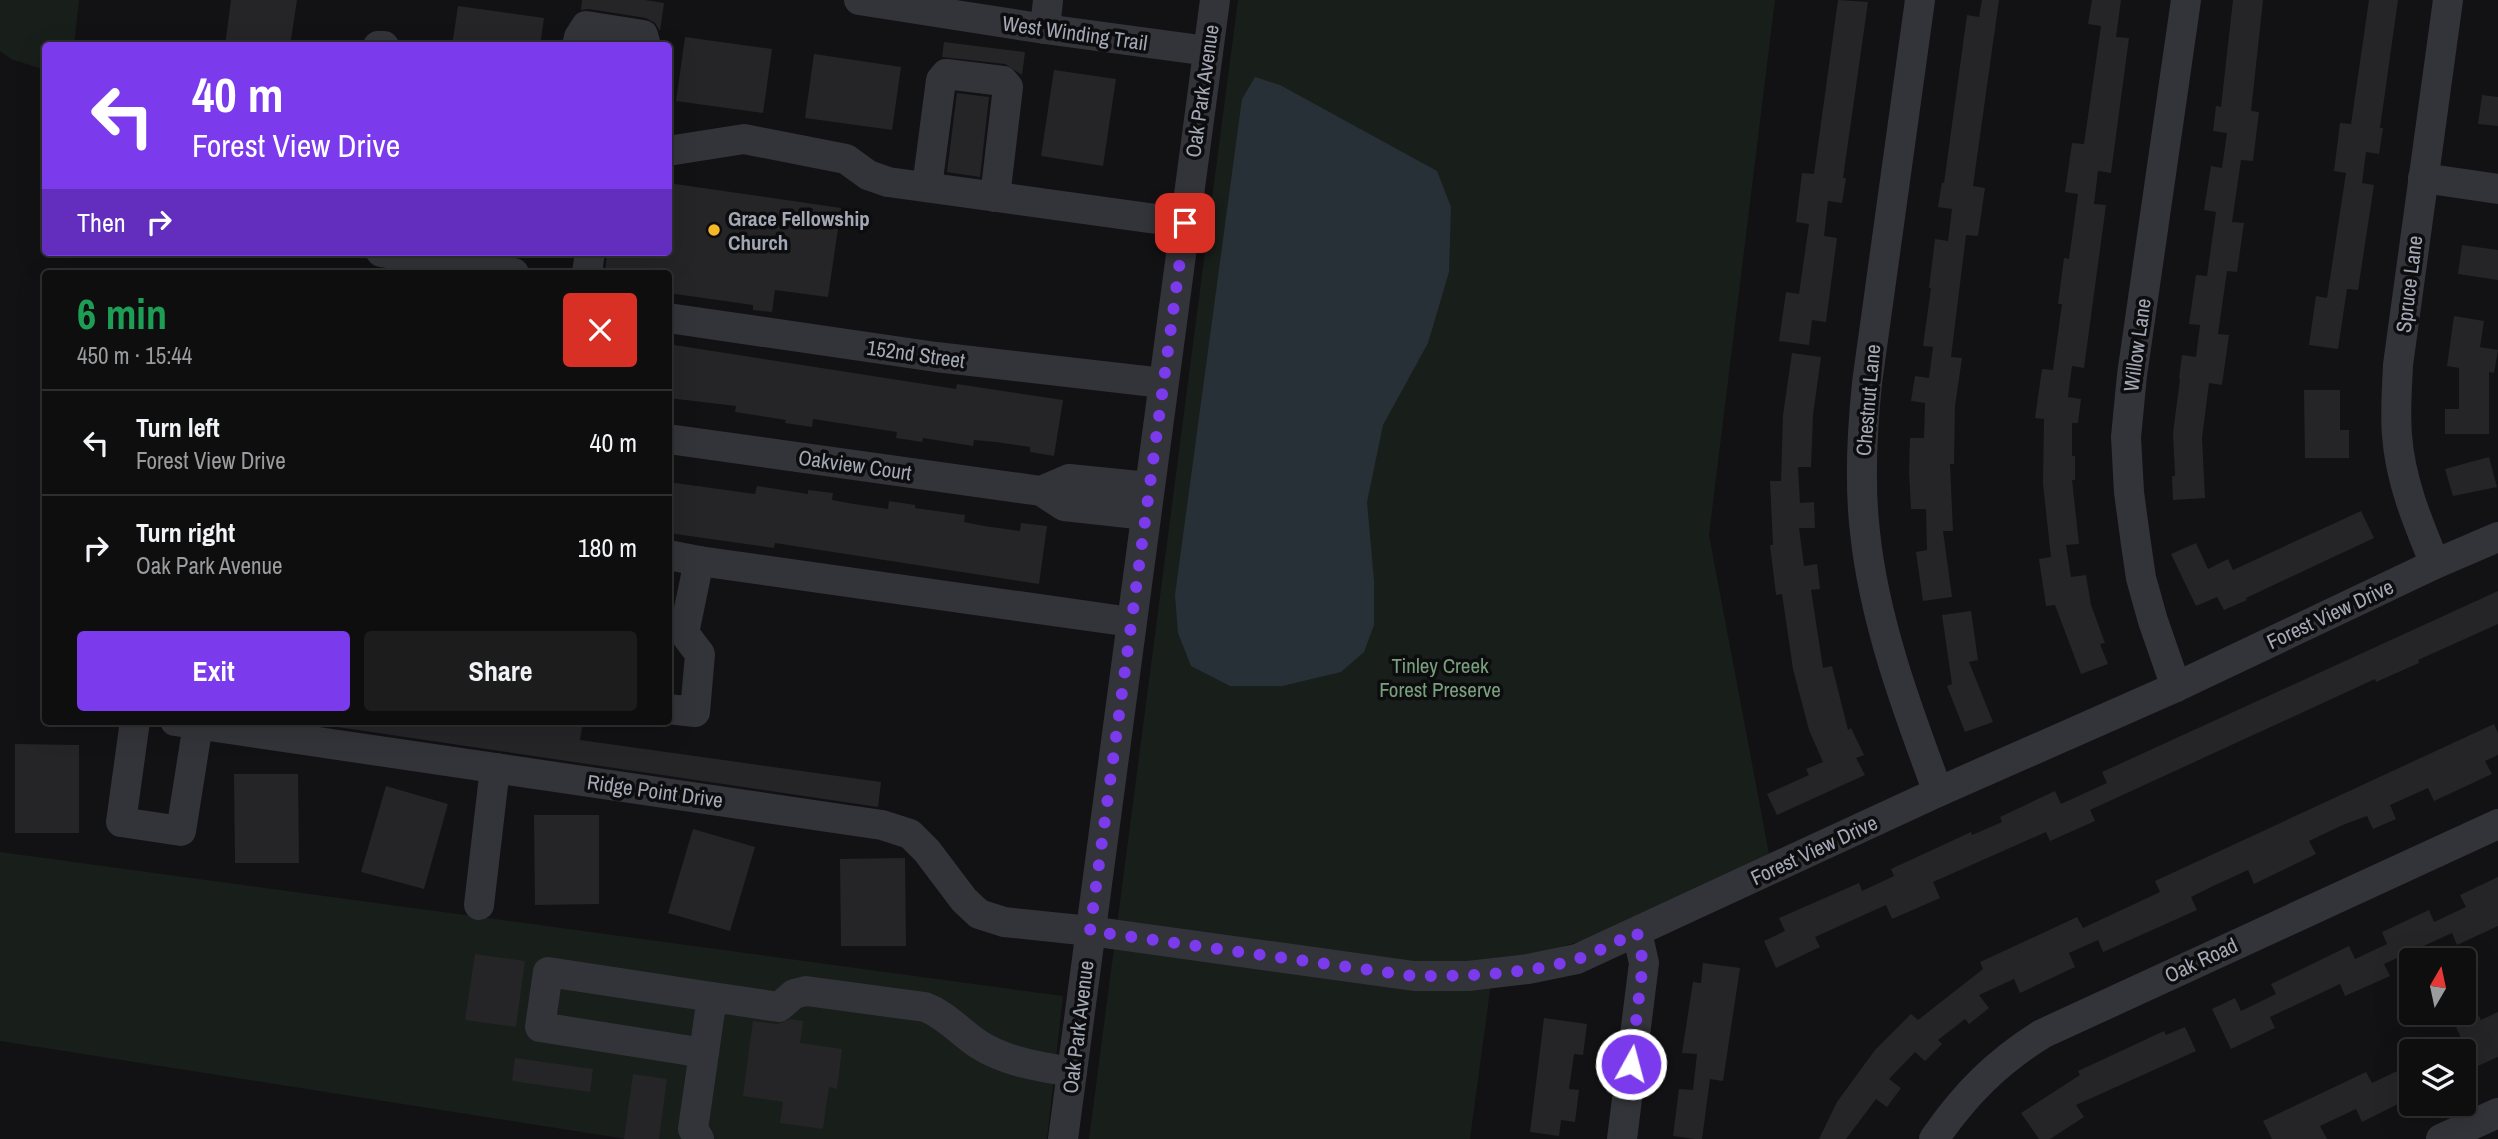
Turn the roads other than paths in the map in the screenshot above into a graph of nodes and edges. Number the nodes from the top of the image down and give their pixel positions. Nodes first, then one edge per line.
1 (859, 0) edge
2 (1215, 0) edge
3 (1920, 0) edge
4 (2186, 0) edge
5 (2448, 0) edge
6 (1046, 15) edge
7 (578, 42) edge
8 (645, 42) edge
9 (1208, 51) junction
10 (672, 150) edge
11 (2423, 178) junction
12 (927, 187) junction
13 (2498, 188) edge
14 (995, 197) junction
15 (1185, 223) junction
16 (406, 256) edge
17 (495, 270) edge
18 (672, 319) edge
19 (1163, 383) junction
20 (672, 440) edge
21 (1148, 501) junction
22 (2498, 537) edge
23 (672, 556) edge
24 (699, 561) junction
25 (2435, 564) junction
26 (1131, 622) junction
27 (676, 636) edge
28 (2176, 687) junction
29 (672, 709) edge
30 (134, 725) edge
31 (185, 725) edge
32 (205, 725) edge
33 (495, 768) junction
34 (1938, 792) junction
35 (2498, 824) edge
36 (479, 905) dead end
37 (1090, 931) junction
38 (1637, 932) junction
39 (712, 997) junction
40 (704, 1053) junction
41 (1072, 1072) junction
42 (2498, 1113) edge
43 (699, 1139) edge
44 (1063, 1139) edge
45 (1622, 1139) edge
46 (1934, 1139) edge
47 (2441, 1139) edge

1 - 6 street, West Winding Trail
2 - 9 street, Oak Park Avenue
3 - 34 street, Chestnut Lane
4 - 28 street, Willow Lane
5 - 11 street, Spruce Lane
6 - 9 street, West Winding Trail
7 - 8 street
9 - 15 street, Oak Park Avenue
10 - 12 street
11 - 13 street
11 - 25 street, Spruce Lane
12 - 14 street
12 - 14 street
14 - 15 street
15 - 19 street, Oak Park Avenue
16 - 17 street
18 - 19 street, 152nd Street
19 - 21 street, Oak Park Avenue
20 - 21 street, Oakview Court
21 - 26 street, Oak Park Avenue
22 - 25 street, Forest View Drive
23 - 24 street
24 - 26 street
24 - 27 street
25 - 28 street, Forest View Drive
26 - 37 street, Oak Park Avenue
27 - 29 street
28 - 34 street, Forest View Drive
30 - 31 street
32 - 33 street, Ridge Point Drive
33 - 36 street
33 - 37 street, Ridge Point Drive
34 - 38 street, Forest View Drive
35 - 46 street, Oak Road
37 - 38 street, Forest View Drive
37 - 41 street, Oak Park Avenue
38 - 45 street
39 - 40 street
39 - 40 street
39 - 41 street
40 - 43 street
41 - 44 street, Oak Park Avenue
42 - 47 street

